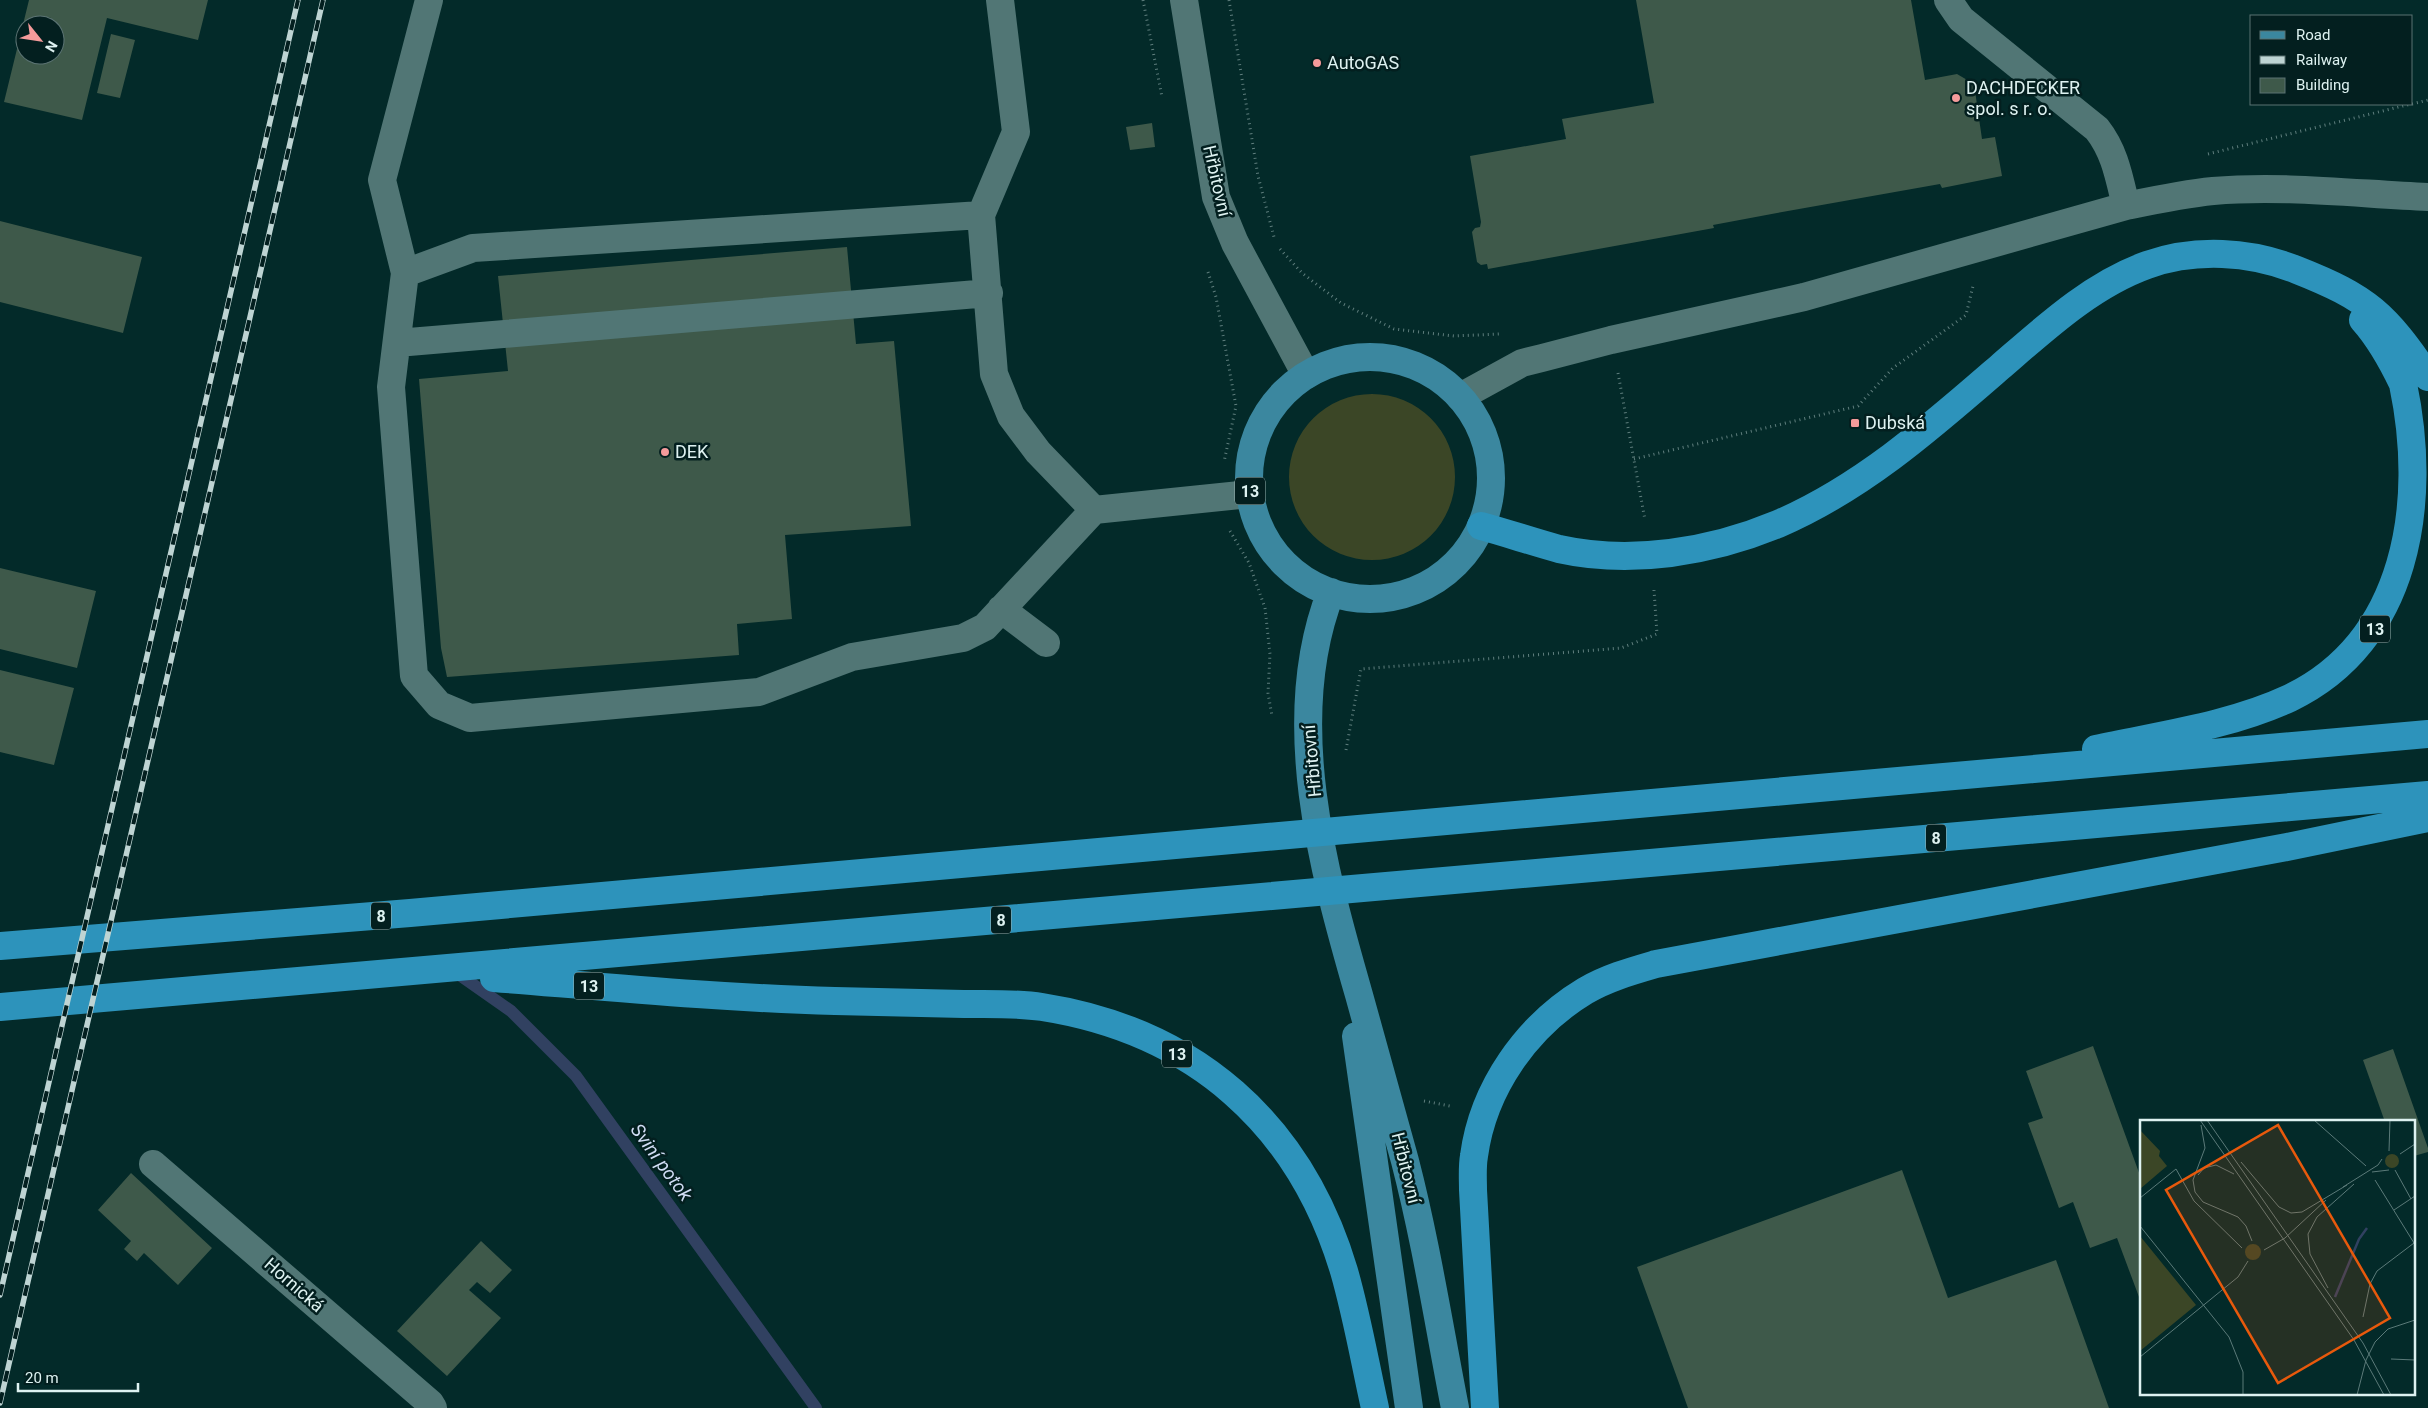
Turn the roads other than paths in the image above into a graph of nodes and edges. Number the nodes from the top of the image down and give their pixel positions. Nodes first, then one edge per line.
1 (429, 0) edge
2 (1000, 0) edge
3 (1184, 0) edge
4 (1948, 0) edge
5 (2428, 197) edge
6 (2126, 206) junction
7 (981, 215) junction
8 (2296, 270) junction
9 (405, 273) junction
10 (989, 293) junction
11 (397, 343) junction
12 (1306, 375) junction
13 (2428, 377) edge
14 (1460, 397) junction
15 (1250, 494) junction
16 (1094, 510) junction
17 (1481, 526) junction
18 (1331, 592) junction
19 (993, 618) junction
20 (1046, 643) dead end
21 (2428, 734) edge
22 (1989, 773) junction
23 (2428, 795) edge
24 (2428, 818) edge
25 (1341, 931) junction
26 (0, 946) edge
27 (415, 972) junction
28 (0, 1007) edge
29 (153, 1164) dead end
30 (433, 1408) edge
31 (1375, 1408) edge
32 (1409, 1408) edge
33 (1455, 1408) edge
34 (1485, 1408) edge

1 - 9 street
2 - 7 street
3 - 12 street, Hřbitovní
4 - 6 street
5 - 6 street
6 - 14 street
7 - 9 street
7 - 10 street
8 - 13 highway
8 - 17 highway, 13
8 - 22 highway, 13
9 - 11 street
10 - 11 street
10 - 16 street
11 - 19 street
12 - 14 main road
12 - 15 main road, 13
14 - 17 main road
15 - 16 street
15 - 18 main road, 13
16 - 19 street
17 - 18 main road, 13
18 - 25 main road, Hřbitovní
19 - 20 street
21 - 22 highway, 8
22 - 26 highway, 8
23 - 27 highway, 8
24 - 34 highway
25 - 32 main road, Hřbitovní
25 - 33 main road, Hřbitovní
27 - 28 highway, 8
27 - 31 highway, 13
29 - 30 street, Hornická

